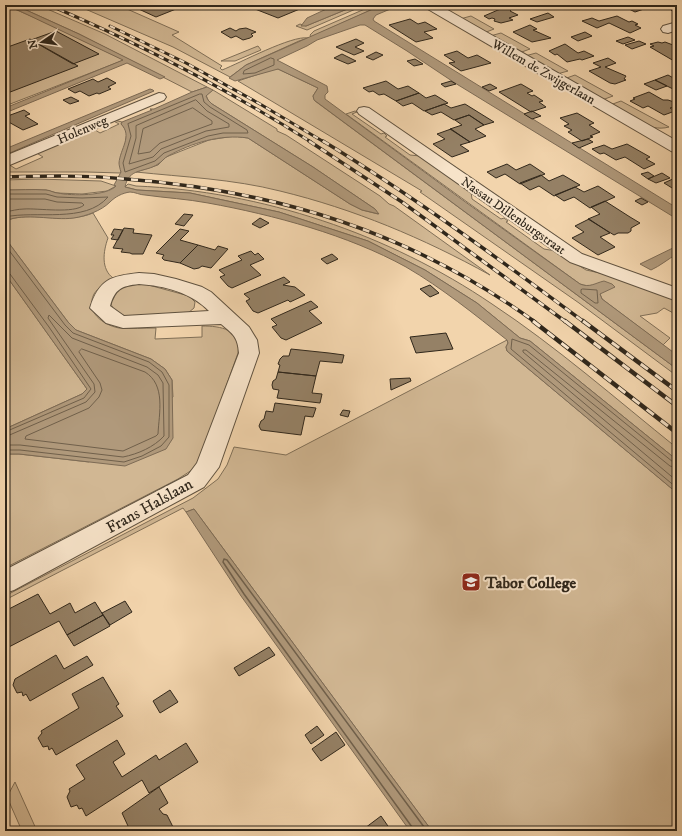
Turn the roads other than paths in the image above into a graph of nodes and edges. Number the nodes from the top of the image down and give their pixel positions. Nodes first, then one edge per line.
1 (430, 5) edge
2 (159, 97) dead end
3 (364, 111) dead end
4 (677, 129) edge
5 (658, 137) junction
6 (677, 148) edge
7 (5, 162) edge
8 (677, 295) edge
9 (226, 317) junction
10 (5, 582) edge

1 - 5 street, Willem de Zwijgerlaan
2 - 7 street, Holenweg
3 - 8 street, Nassau Dillenburgstraat
4 - 5 street
5 - 6 street, Willem de Zwijgerlaan
9 - 9 street, Frans Halslaan
9 - 10 street, Frans Halslaan

